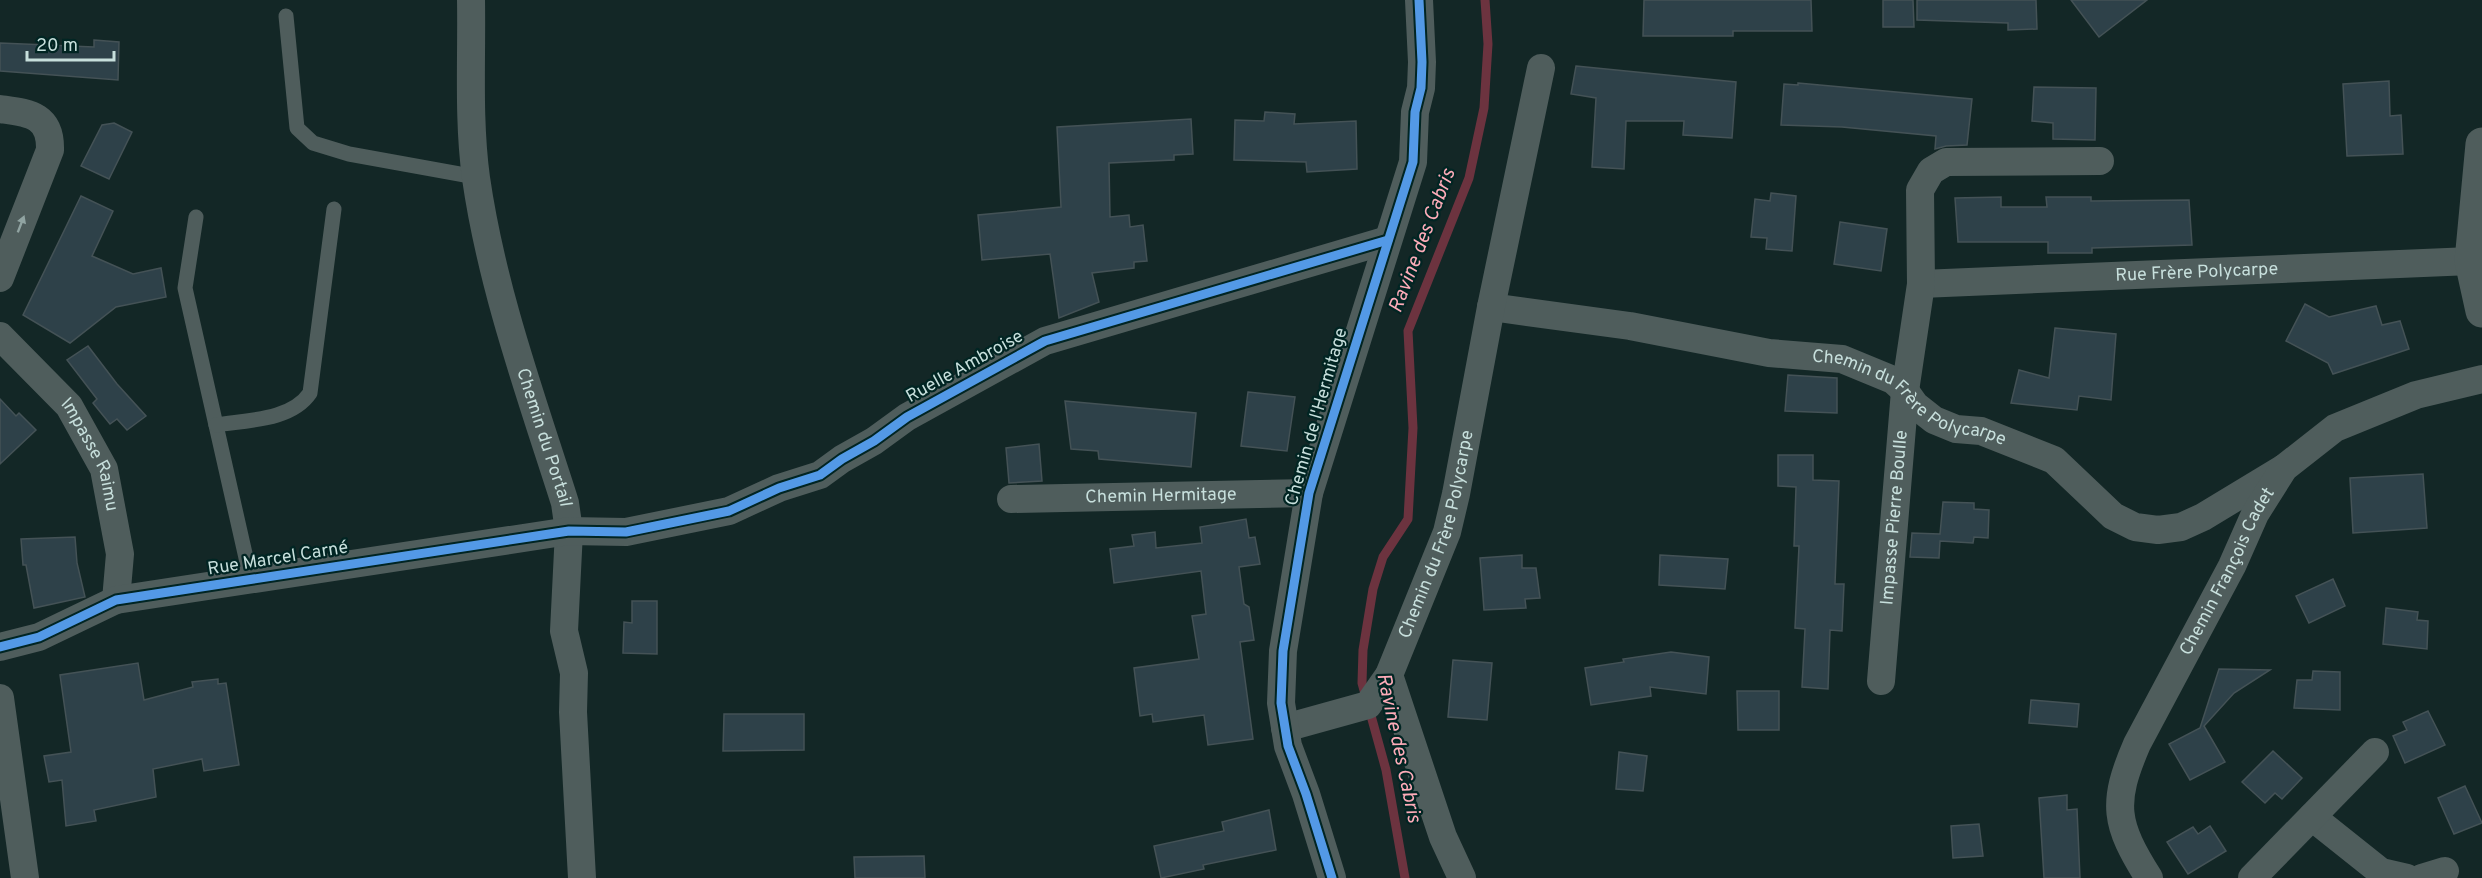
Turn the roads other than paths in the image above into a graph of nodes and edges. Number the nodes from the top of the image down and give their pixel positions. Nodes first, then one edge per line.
1 (471, 0) edge
2 (1419, 0) edge
3 (286, 16) dead end
4 (1541, 68) dead end
5 (0, 109) edge
6 (2482, 144) edge
7 (2100, 161) dead end
8 (476, 177) junction
9 (334, 209) dead end
10 (196, 218) dead end
11 (1388, 240) junction
12 (2471, 261) junction
13 (0, 278) edge
14 (1921, 284) junction
15 (1491, 307) junction
16 (2482, 311) edge
17 (0, 336) edge
18 (2482, 379) edge
19 (1905, 391) junction
20 (216, 425) junction
21 (2284, 468) junction
22 (1309, 493) junction
23 (1011, 499) dead end
24 (569, 531) junction
25 (251, 580) junction
26 (116, 600) junction
27 (0, 647) edge
28 (1389, 675) junction
29 (1881, 681) dead end
30 (0, 698) edge
31 (1285, 728) junction
32 (2375, 752) dead end
33 (2312, 817) junction
34 (25, 878) edge
35 (582, 878) edge
36 (1332, 878) edge
37 (1462, 878) edge
38 (2148, 878) edge
39 (2252, 878) edge
40 (2407, 878) edge

1 - 8 street, Chemin du Portail
2 - 11 street, Chemin de l'Hermitage
3 - 8 lane
4 - 15 street, Chemin du Frère Polycarpe
13 -> 5 street
6 - 12 street
7 - 14 street, Impasse Pierre Boulle
8 - 24 street, Chemin du Portail
9 - 20 lane
10 - 20 lane
11 - 22 street, Chemin de l'Hermitage
11 - 24 street, Ruelle Ambroise
12 - 14 street, Rue Frère Polycarpe
12 - 16 street
14 - 19 street, Impasse Pierre Boulle
15 - 19 street, Chemin du Frère Polycarpe
15 - 28 street, Chemin du Frère Polycarpe
17 - 26 street, Impasse Raimu
18 - 21 street, Chemin François Cadet
19 - 21 street, Chemin du Frère Polycarpe
19 - 29 street, Impasse Pierre Boulle
20 - 25 lane
21 - 38 street, Chemin François Cadet
22 - 23 street, Chemin Hermitage
22 - 31 street, Chemin de l'Hermitage
24 - 25 street, Rue Marcel Carné
24 - 35 street, Chemin du Portail
25 - 26 street, Rue Marcel Carné
26 - 27 street, Rue Marcel Carné
28 - 31 street, Chemin du Frère Polycarpe
28 - 37 street
30 - 34 street
31 - 36 street, Chemin de l'Hermitage
32 - 33 street
33 - 39 street
33 - 40 street

